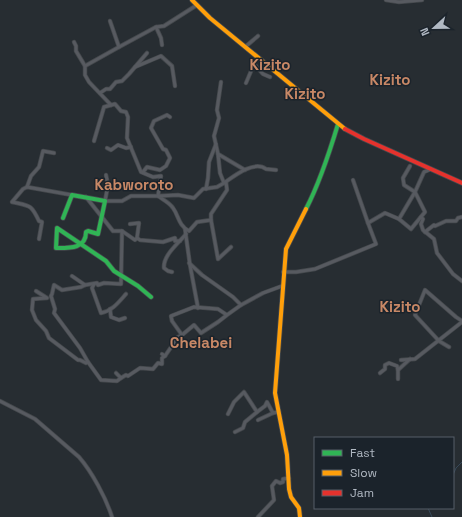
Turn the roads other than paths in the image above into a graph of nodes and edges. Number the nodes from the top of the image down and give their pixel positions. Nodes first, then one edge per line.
1 (192, 0) edge
2 (386, 0) edge
3 (422, 0) edge
4 (197, 5) junction
5 (110, 21) dead end
6 (156, 27) junction
7 (258, 36) dead end
8 (74, 42) dead end
9 (162, 45) dead end
10 (119, 47) junction
11 (245, 47) junction
12 (147, 53) dead end
13 (85, 66) junction
14 (135, 67) junction
15 (270, 77) dead end
16 (221, 82) dead end
17 (246, 83) dead end
18 (175, 86) dead end
19 (100, 93) junction
20 (111, 105) junction
21 (170, 117) dead end
22 (338, 124) junction
23 (94, 141) dead end
24 (216, 144) junction
25 (131, 147) junction
26 (107, 148) dead end
27 (54, 153) dead end
28 (218, 154) junction
29 (410, 166) dead end
30 (431, 169) junction
31 (245, 170) junction
32 (276, 170) dead end
33 (143, 172) junction
34 (106, 175) dead end
35 (353, 180) dead end
36 (225, 183) junction
37 (462, 183) edge
38 (27, 187) junction
39 (206, 189) junction
40 (415, 192) junction
41 (72, 195) junction
42 (158, 196) junction
43 (86, 197) junction
44 (105, 201) junction
45 (421, 217) junction
46 (462, 217) edge
47 (63, 218) dead end
48 (102, 218) junction
49 (399, 219) junction
50 (211, 220) junction
51 (368, 223) junction
52 (130, 224) dead end
53 (185, 229) junction
54 (122, 231) junction
55 (425, 232) junction
56 (186, 234) junction
57 (137, 238) junction
58 (38, 239) dead end
59 (180, 241) junction
60 (81, 245) junction
61 (231, 247) dead end
62 (190, 263) junction
63 (172, 272) dead end
64 (284, 272) junction
65 (72, 276) dead end
66 (121, 276) junction
67 (462, 281) edge
68 (94, 284) junction
69 (85, 285) junction
70 (282, 286) junction
71 (36, 291) dead end
72 (126, 294) dead end
73 (151, 297) dead end
74 (241, 306) junction
75 (198, 308) junction
76 (110, 309) junction
77 (227, 315) junction
78 (125, 318) dead end
79 (462, 321) edge
80 (182, 335) junction
81 (439, 341) junction
82 (449, 346) dead end
83 (410, 359) junction
84 (401, 360) dead end
85 (88, 362) junction
86 (398, 370) junction
87 (116, 373) dead end
88 (380, 373) dead end
89 (121, 378) junction
90 (398, 379) dead end
91 (0, 401) edge
92 (257, 412) junction
93 (276, 413) junction
94 (228, 414) dead end
95 (258, 420) dead end
96 (235, 432) dead end
97 (289, 478) junction
98 (112, 517) edge
99 (258, 517) edge
100 (300, 517) edge

1 - 4 street
2 - 3 street
4 - 6 street
4 - 11 street
5 - 10 street
6 - 9 street
6 - 10 street
7 - 11 street
8 - 13 street
10 - 13 street
11 - 22 street
12 - 14 street
13 - 19 street
14 - 18 street
14 - 19 street
15 - 17 street
16 - 24 street
19 - 20 street
20 - 23 street
20 - 25 street
21 - 33 street
22 - 30 street
22 - 64 street
24 - 28 street
24 - 39 street
25 - 26 street
25 - 33 street
27 - 38 street
28 - 31 street
28 - 36 street
29 - 40 street
30 - 37 street
30 - 40 street
31 - 32 street
31 - 36 street
33 - 42 street
34 - 44 street
35 - 51 street
36 - 39 street
36 - 50 street
38 - 41 street
38 - 58 street
39 - 42 street
40 - 45 street
40 - 49 street
41 - 43 street
41 - 47 street
42 - 44 street
42 - 53 street
43 - 44 street
43 - 48 street
44 - 48 street
45 - 49 street
45 - 55 street
46 - 55 street
48 - 54 street
48 - 60 street
49 - 51 street
50 - 53 street
50 - 61 street
51 - 64 street
52 - 57 street
53 - 56 street
54 - 57 street
54 - 66 street
55 - 67 street
56 - 59 street
56 - 62 street
57 - 59 street
59 - 63 street
60 - 60 street
60 - 66 street
62 - 74 street
62 - 75 street
64 - 70 street
65 - 69 street
66 - 68 street
66 - 73 street
68 - 69 street
68 - 76 street
69 - 85 street
70 - 74 street
70 - 93 street
71 - 85 street
72 - 76 street
74 - 77 street
75 - 77 street
75 - 80 street
76 - 78 street
77 - 80 street
79 - 81 street
79 - 81 street
80 - 89 street
81 - 82 street
81 - 83 street
83 - 84 street
83 - 86 street
85 - 89 street
86 - 88 street
86 - 90 street
87 - 89 street
91 - 98 street
92 - 93 street
92 - 94 street
92 - 96 street
93 - 95 street
93 - 97 street
97 - 99 street
97 - 100 street

